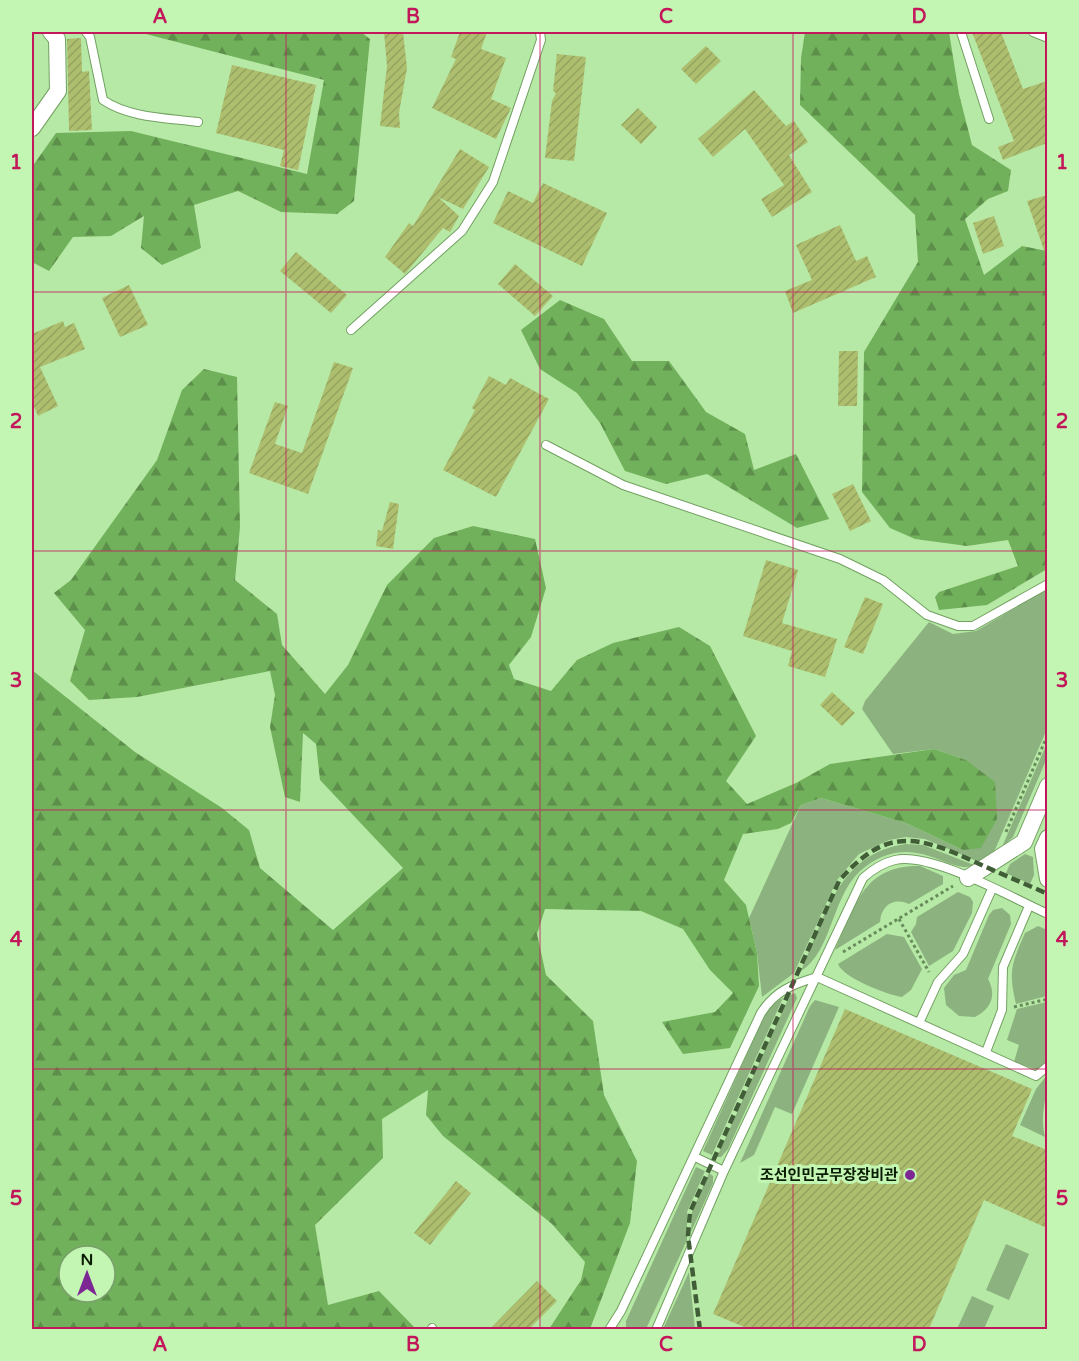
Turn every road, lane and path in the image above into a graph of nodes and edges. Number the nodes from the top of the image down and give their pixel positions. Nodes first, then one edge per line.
1 (51, 32) edge
2 (86, 32) edge
3 (540, 32) edge
4 (961, 32) edge
5 (1033, 32) edge
6 (1047, 38) edge
7 (989, 119) dead end
8 (198, 122) dead end
9 (32, 128) edge
10 (351, 330) dead end
11 (546, 445) dead end
12 (1047, 584) edge
13 (1047, 734) edge
14 (1047, 786) edge
15 (1024, 842) junction
16 (1045, 844) edge
17 (1002, 858) junction
18 (968, 878) junction
19 (1047, 879) edge
20 (992, 889) junction
21 (1029, 906) junction
22 (1047, 914) edge
23 (899, 919) junction
24 (823, 964) junction
25 (818, 977) junction
26 (938, 982) junction
27 (1047, 999) edge
28 (1002, 1010) junction
29 (920, 1023) junction
30 (986, 1052) junction
31 (1047, 1066) edge
32 (695, 1157) junction
33 (724, 1171) junction
34 (609, 1329) edge
35 (656, 1329) edge

1 - 9 street
2 - 8 lane
3 - 10 lane
4 - 7 lane
5 - 6 lane
11 - 12 lane
13 - 17 path
14 - 15 street
15 - 16 street
15 - 17 street
16 - 19 street
17 - 18 street
18 - 20 lane
18 - 23 path
18 - 24 lane
20 - 21 lane
20 - 26 lane
21 - 22 lane
21 - 28 lane
23 - 24 path
23 - 26 path
24 - 25 lane
25 - 29 lane
25 - 32 lane
25 - 33 lane
26 - 29 lane
27 - 28 path
28 - 30 lane
29 - 30 lane
30 - 31 lane
32 - 33 lane
32 - 34 lane
33 - 35 lane

